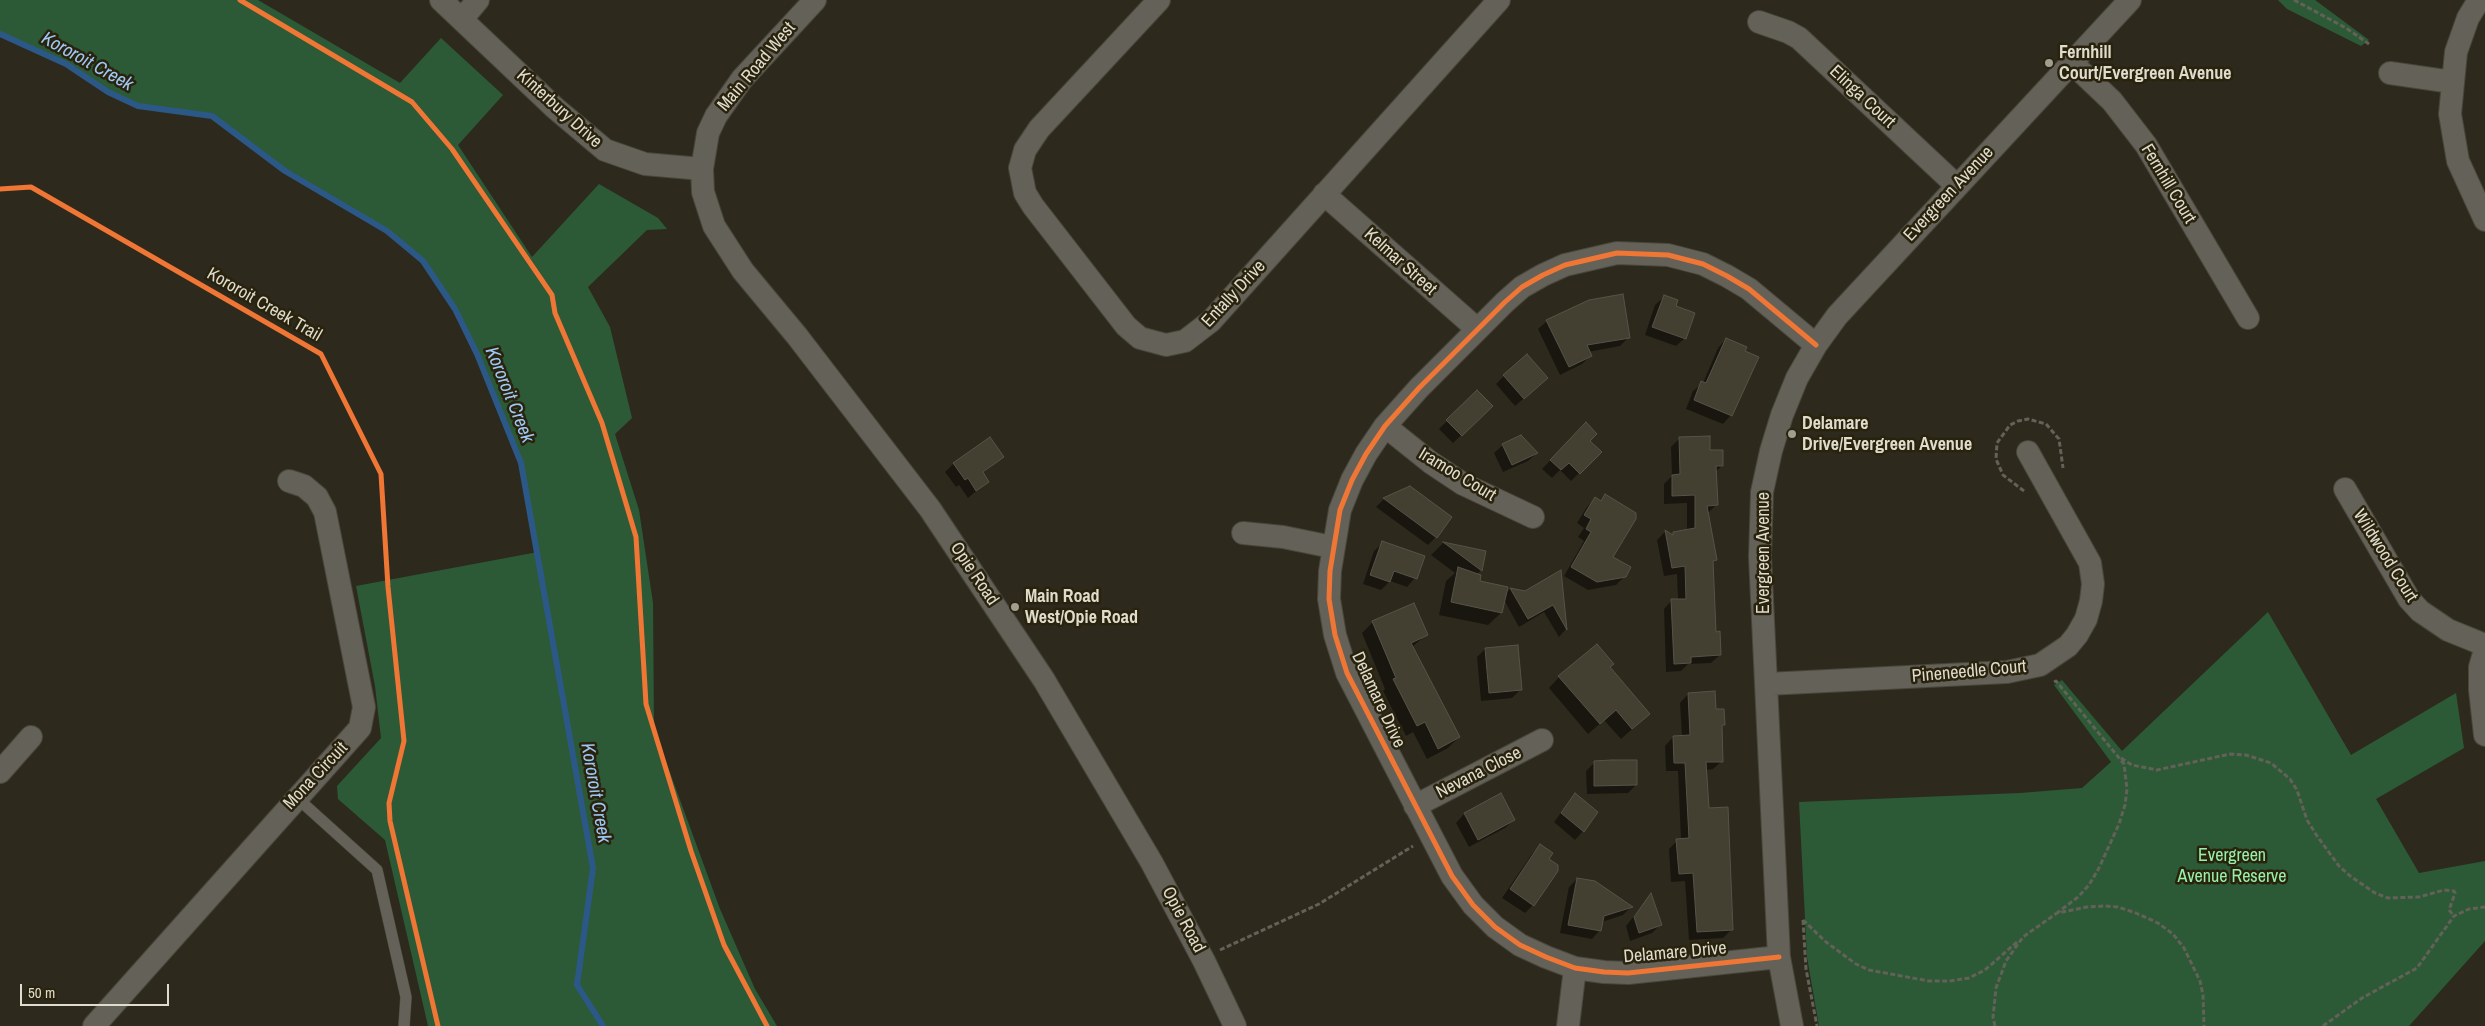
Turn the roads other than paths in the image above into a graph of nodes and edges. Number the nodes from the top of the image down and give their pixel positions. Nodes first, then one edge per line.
1 (440, 0) edge
2 (478, 0) edge
3 (815, 0) edge
4 (1159, 0) edge
5 (1499, 0) edge
6 (2130, 0) edge
7 (2479, 0) edge
8 (462, 19) junction
9 (1759, 22) dead end
10 (2072, 63) junction
11 (2390, 73) dead end
12 (2452, 82) junction
13 (702, 169) junction
14 (1957, 186) junction
15 (1324, 194) junction
16 (2485, 220) edge
17 (2248, 318) dead end
18 (1477, 329) junction
19 (1816, 345) junction
20 (1386, 426) junction
21 (2028, 452) dead end
22 (289, 481) dead end
23 (2344, 489) dead end
24 (1533, 517) dead end
25 (1244, 533) dead end
26 (1332, 547) junction
27 (2485, 645) edge
28 (2485, 650) edge
29 (1767, 684) junction
30 (2485, 735) edge
31 (31, 737) dead end
32 (1542, 740) dead end
33 (2, 766) edge
34 (296, 797) junction
35 (1415, 806) junction
36 (1779, 957) junction
37 (1575, 968) junction
38 (94, 1026) edge
39 (404, 1026) edge
40 (1235, 1026) edge
41 (1568, 1026) edge
42 (1792, 1026) edge

1 - 8 street, Kinterbury Drive
2 - 8 street
3 - 13 street, Main Road West
4 - 15 street, Entally Drive
5 - 15 street, Entally Drive
6 - 10 street, Evergreen Avenue
7 - 12 street
8 - 13 street, Kinterbury Drive
9 - 14 street, Elinga Court
10 - 14 street, Evergreen Avenue
10 - 17 street, Fernhill Court
11 - 12 street
12 - 16 street
13 - 40 street, Opie Road
14 - 19 street, Evergreen Avenue
15 - 18 street, Kelmar Street
18 - 19 street, Delamare Drive
18 - 20 street, Delamare Drive
19 - 29 street, Evergreen Avenue
20 - 24 street, Iramoo Court
20 - 26 street, Delamare Drive
21 - 29 street, Pineneedle Court
22 - 34 street, Mona Circuit
23 - 27 street, Wildwood Court
25 - 26 street
26 - 35 street, Delamare Drive
28 - 30 street
29 - 36 street, Evergreen Avenue
31 - 33 street
32 - 35 street, Nevana Close
34 - 38 street, Mona Circuit
34 - 39 lane
35 - 37 street, Delamare Drive
36 - 37 street, Delamare Drive
36 - 42 street, Evergreen Avenue
37 - 41 street

